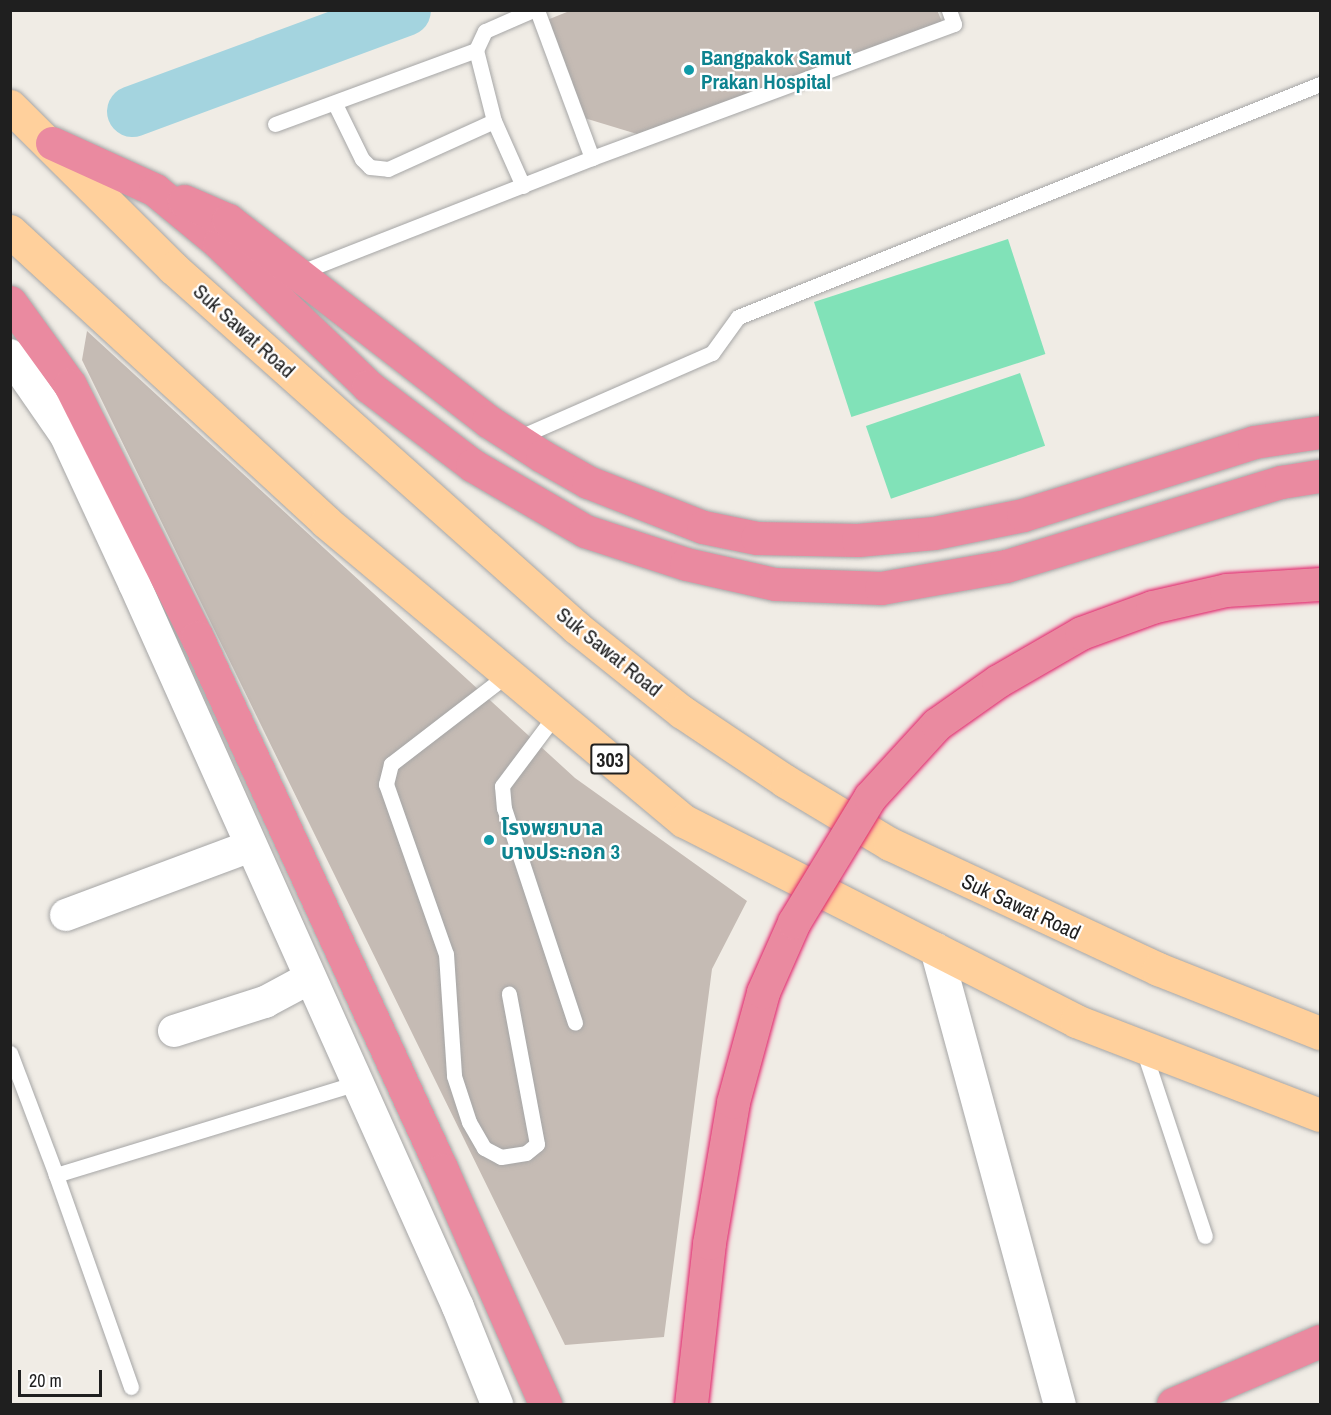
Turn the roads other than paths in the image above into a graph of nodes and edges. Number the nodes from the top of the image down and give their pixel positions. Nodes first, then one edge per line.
1 (535, 10) edge
2 (949, 10) edge
3 (476, 50) junction
4 (1320, 84) edge
5 (335, 104) junction
6 (10, 106) edge
7 (494, 121) junction
8 (275, 124) dead end
9 (52, 143) junction
10 (592, 158) junction
11 (523, 186) junction
12 (155, 190) junction
13 (10, 231) edge
14 (296, 274) junction
15 (10, 302) edge
16 (10, 355) edge
17 (1320, 432) edge
18 (515, 439) junction
19 (1320, 476) edge
20 (1320, 584) edge
21 (508, 674) junction
22 (556, 714) junction
23 (251, 846) junction
24 (66, 915) dead end
25 (936, 949) junction
26 (310, 978) junction
27 (509, 994) dead end
28 (575, 1023) dead end
29 (174, 1031) dead end
30 (1320, 1033) edge
31 (1142, 1047) junction
32 (10, 1053) edge
33 (357, 1083) junction
34 (1320, 1115) edge
35 (56, 1175) junction
36 (1204, 1236) dead end
37 (1320, 1341) edge
38 (132, 1387) dead end
39 (497, 1404) edge
40 (545, 1404) edge
41 (691, 1404) edge
42 (1060, 1404) edge
43 (1173, 1404) edge

1 - 3 lane
1 - 10 lane
2 - 10 lane
3 - 5 lane
3 - 7 lane
4 - 18 lane
5 - 7 lane
5 - 8 lane
6 - 9 main road, Suk Sawat Road
7 - 11 lane
9 - 12 highway
9 - 30 main road, Suk Sawat Road
10 - 11 lane
11 - 14 lane
12 - 14 highway
12 - 19 highway
13 - 21 main road, 303
14 - 18 highway
15 - 40 highway
16 - 23 street
17 - 18 highway
20 - 41 highway, bridge
21 - 22 main road, 303
21 - 27 lane
22 - 25 main road, 303
22 - 28 lane
23 - 24 street
23 - 26 street
25 - 31 main road, 303
25 - 42 street
26 - 29 street
26 - 33 street
31 - 34 main road, 303
31 - 36 lane
32 - 35 lane
33 - 35 lane
33 - 39 street
35 - 38 lane
37 - 43 highway

